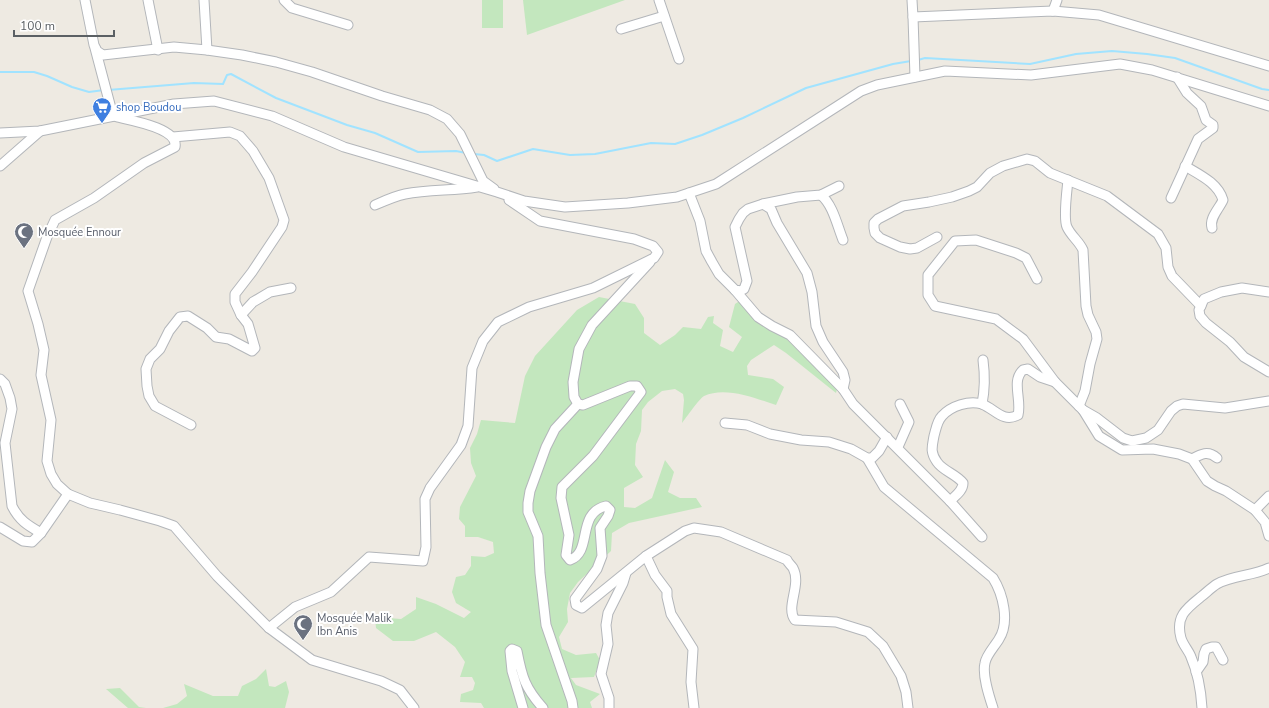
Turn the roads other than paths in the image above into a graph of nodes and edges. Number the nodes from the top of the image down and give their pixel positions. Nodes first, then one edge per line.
1 (84, 0) edge
2 (148, 0) edge
3 (204, 0) edge
4 (284, 0) edge
5 (659, 0) edge
6 (912, 0) edge
7 (1057, 0) edge
8 (1053, 11) junction
9 (664, 16) junction
10 (913, 17) junction
11 (348, 25) dead end
12 (621, 29) dead end
13 (94, 45) junction
14 (158, 50) junction
15 (207, 50) junction
16 (679, 59) dead end
17 (1269, 66) edge
18 (915, 77) junction
19 (1177, 78) junction
20 (1269, 106) edge
21 (113, 116) junction
22 (40, 131) junction
23 (0, 133) edge
24 (173, 137) junction
25 (0, 166) edge
26 (1186, 166) junction
27 (1068, 180) junction
28 (481, 184) junction
29 (839, 186) dead end
30 (497, 192) junction
31 (689, 193) junction
32 (821, 195) junction
33 (1171, 198) dead end
34 (763, 204) junction
35 (375, 205) dead end
36 (1212, 228) dead end
37 (937, 237) dead end
38 (843, 240) dead end
39 (654, 258) junction
40 (1037, 278) dead end
41 (290, 288) dead end
42 (735, 290) junction
43 (1269, 292) edge
44 (1201, 306) junction
45 (241, 315) junction
46 (983, 360) dead end
47 (1269, 372) edge
48 (0, 379) edge
49 (1055, 382) junction
50 (843, 389) junction
51 (1269, 401) edge
52 (578, 404) junction
53 (900, 404) dead end
54 (982, 404) junction
55 (1081, 408) junction
56 (726, 423) dead end
57 (191, 424) dead end
58 (887, 437) junction
59 (898, 447) junction
60 (867, 458) junction
61 (1217, 458) dead end
62 (1192, 459) junction
63 (68, 494) junction
64 (1269, 496) edge
65 (950, 501) junction
66 (1254, 510) junction
67 (0, 527) edge
68 (41, 533) junction
69 (1269, 536) edge
70 (982, 537) dead end
71 (646, 556) junction
72 (1269, 568) edge
73 (626, 573) junction
74 (269, 628) junction
75 (1223, 660) dead end
76 (1196, 672) junction
77 (414, 708) edge
78 (522, 708) edge
79 (543, 708) edge
80 (573, 708) edge
81 (609, 708) edge
82 (694, 708) edge
83 (908, 708) edge
84 (993, 708) edge
85 (1202, 708) edge

1 - 13 street
2 - 14 street
3 - 15 street
4 - 11 street
5 - 9 street
6 - 10 street
7 - 8 street
8 - 10 street
8 - 17 street
9 - 12 street
9 - 16 street
10 - 18 street
13 - 14 street
13 - 21 street
14 - 15 street
15 - 28 street
18 - 19 street
18 - 31 street
19 - 20 street
19 - 26 street
21 - 22 street
21 - 24 street
21 - 28 street
22 - 23 street
22 - 25 street
24 - 45 street
24 - 63 street
26 - 33 street
26 - 36 street
27 - 37 street
27 - 44 street
27 - 55 street
28 - 30 street
28 - 35 street
29 - 32 street
30 - 31 street
30 - 39 street
31 - 42 street
32 - 34 street
32 - 38 street
34 - 42 street
34 - 50 street
39 - 52 street
39 - 74 street
40 - 49 street
41 - 45 street
42 - 50 street
43 - 44 street
44 - 47 street
45 - 57 street
46 - 54 street
48 - 68 street
49 - 54 street
49 - 55 street
50 - 58 street
51 - 55 street
52 - 73 street
52 - 80 street
53 - 59 street
54 - 65 street
55 - 62 street
56 - 60 street
58 - 59 street
58 - 60 street
59 - 65 street
60 - 84 street
61 - 62 street
62 - 66 street
63 - 68 street
63 - 74 street
64 - 66 street
65 - 70 street
66 - 69 street
67 - 68 street
71 - 73 street
71 - 82 street
71 - 83 street
72 - 76 street
73 - 81 street
74 - 77 street
75 - 76 street
76 - 85 street
78 - 79 street

